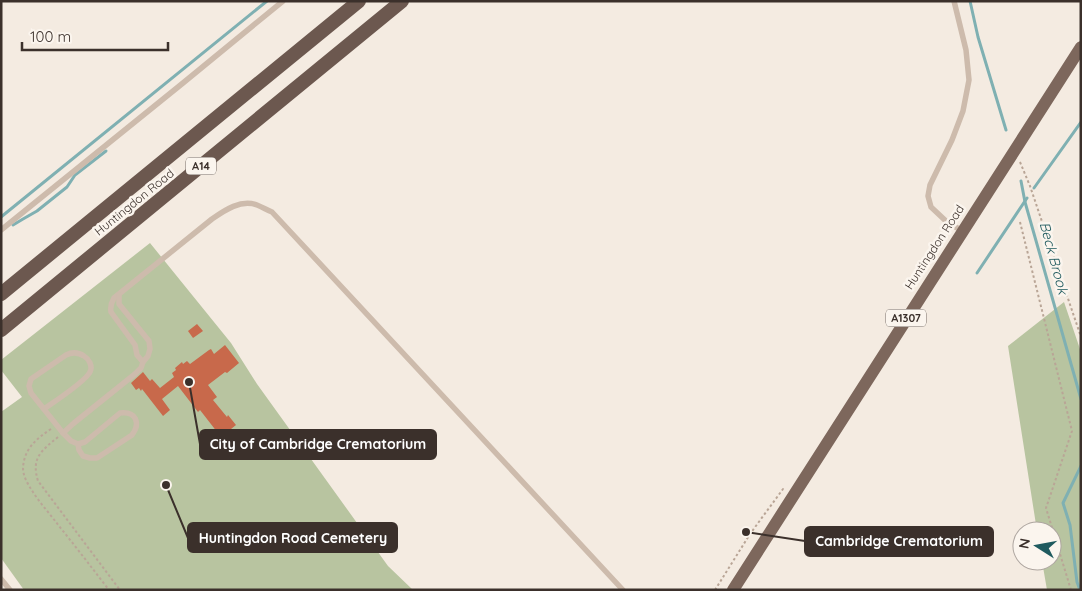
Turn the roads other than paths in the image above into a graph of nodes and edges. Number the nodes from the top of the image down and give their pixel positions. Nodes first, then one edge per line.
1 (283, 1) edge
2 (359, 1) edge
3 (402, 1) edge
4 (954, 1) edge
5 (1081, 48) edge
6 (1, 230) edge
7 (963, 230) junction
8 (1, 294) edge
9 (118, 295) junction
10 (1, 330) edge
11 (143, 362) junction
12 (44, 409) junction
13 (63, 433) junction
14 (78, 444) junction
15 (1, 579) edge
16 (10, 590) edge
17 (623, 590) edge
18 (733, 590) edge

1 - 6 lane
2 - 8 highway, Huntingdon Road / A14
3 - 10 highway, Huntingdon Road / A14
4 - 7 lane
5 - 7 main road, Huntingdon Road / A1307
7 - 18 main road, Huntingdon Road / A1307
9 - 11 lane
9 - 11 lane
9 - 17 lane
11 - 13 lane
12 - 12 lane
12 - 13 lane
13 - 14 lane
14 - 14 lane
15 - 16 lane

